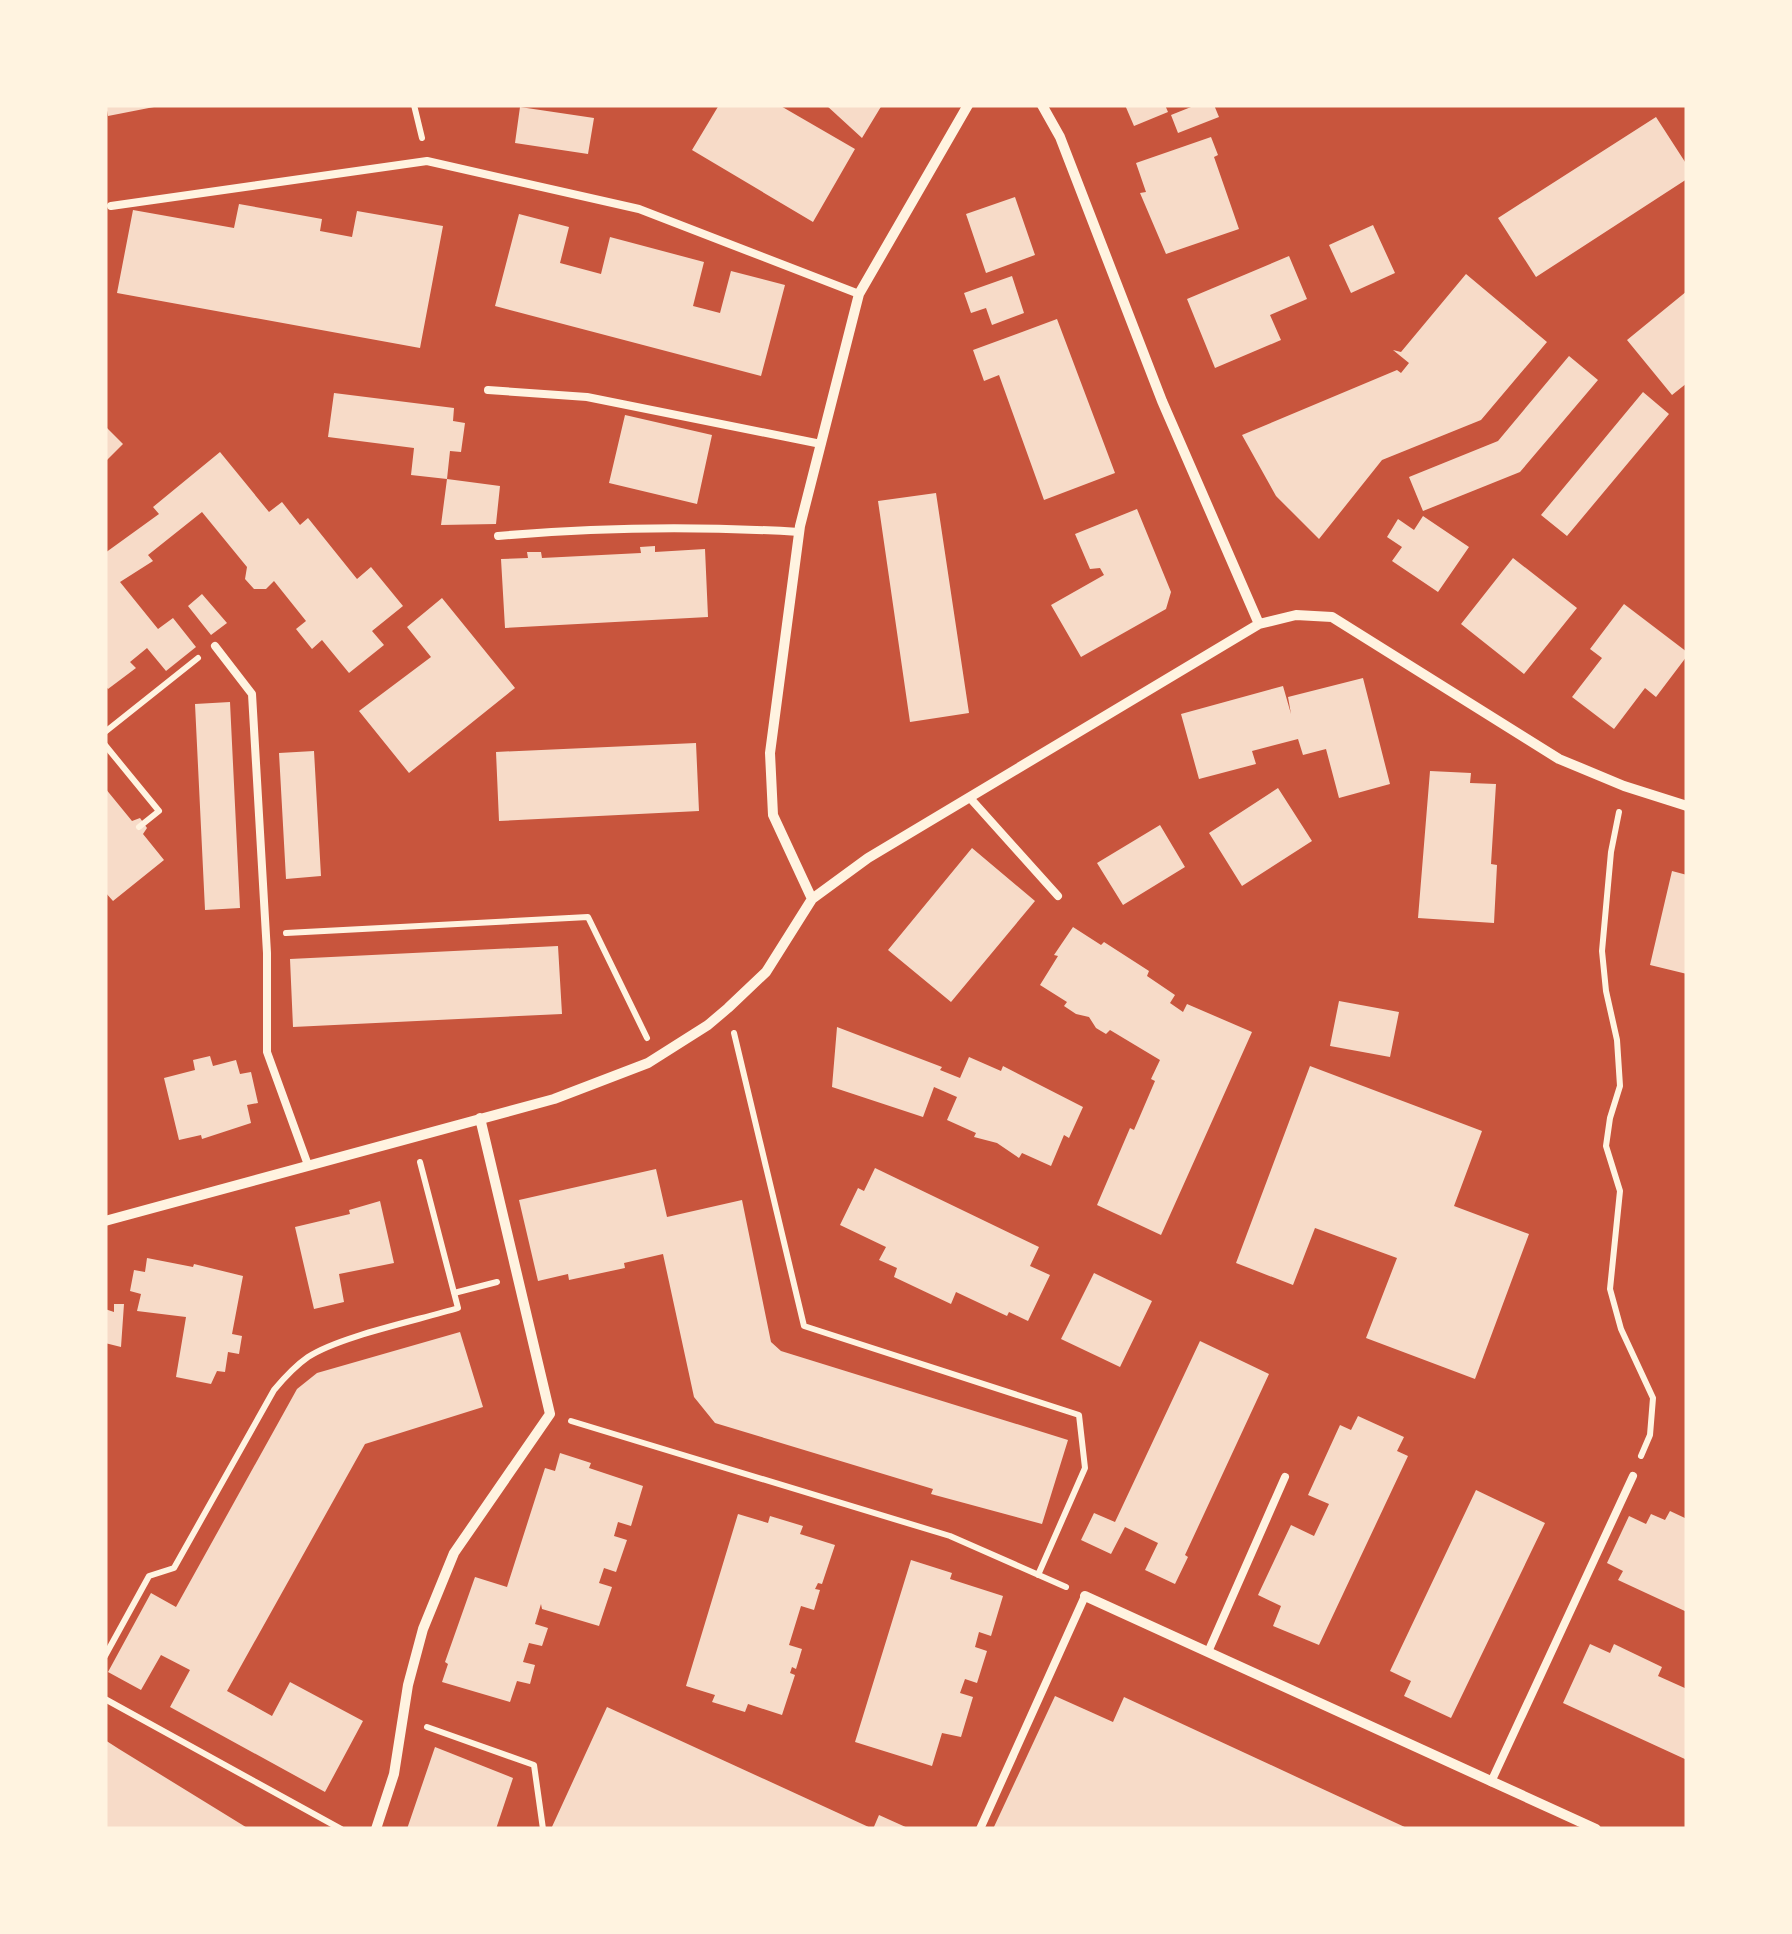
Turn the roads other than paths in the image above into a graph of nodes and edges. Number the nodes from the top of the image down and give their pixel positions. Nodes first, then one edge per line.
1 (968, 105) edge
2 (1042, 105) edge
3 (111, 206) dead end
4 (859, 294) junction
5 (488, 390) dead end
6 (821, 444) junction
7 (799, 532) junction
8 (498, 536) dead end
9 (1259, 624) junction
10 (215, 646) road end
11 (970, 798) junction
12 (1687, 806) edge
13 (1058, 896) dead end
14 (812, 899) junction
15 (480, 1118) junction
16 (308, 1166) junction
17 (105, 1221) edge
18 (1633, 1476) road end
19 (1285, 1477) dead end
20 (1085, 1596) joint
21 (1208, 1652) junction
22 (1491, 1782) junction
23 (376, 1829) edge
24 (980, 1829) edge
25 (1596, 1829) edge

1 - 4 street
2 - 9 street
3 - 4 lane
4 - 6 street
5 - 6 lane
6 - 7 street
7 - 8 lane
7 - 14 street
9 - 11 street
9 - 12 street
10 - 16 lane
11 - 13 lane
11 - 14 street
14 - 15 street
15 - 16 street
15 - 23 street
16 - 17 street
18 - 22 lane
19 - 21 lane
20 - 21 street
20 - 24 lane
21 - 22 street
22 - 25 street

